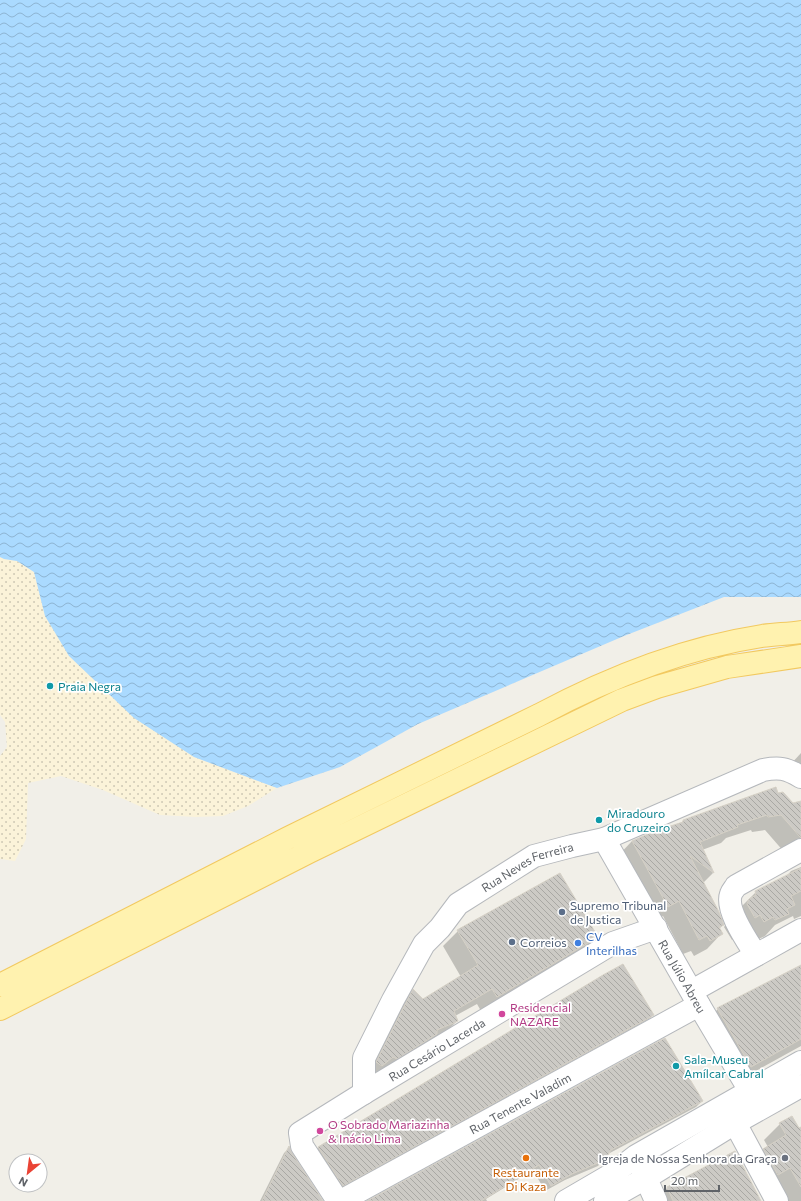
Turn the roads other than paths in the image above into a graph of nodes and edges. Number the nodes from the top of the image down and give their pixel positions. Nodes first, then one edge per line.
1 (801, 632) edge
2 (801, 656) edge
3 (801, 777) edge
4 (604, 840) junction
5 (801, 850) edge
6 (656, 928) junction
7 (801, 930) edge
8 (756, 955) junction
9 (0, 984) edge
10 (696, 998) junction
11 (0, 1009) edge
12 (801, 1062) edge
13 (801, 1086) edge
14 (364, 1093) junction
15 (742, 1096) junction
16 (735, 1123) junction
17 (636, 1156) junction
18 (646, 1178) junction
19 (338, 1201) edge
20 (342, 1201) edge
21 (566, 1201) edge
22 (605, 1201) edge
23 (656, 1201) edge
24 (777, 1201) edge

1 - 9 main road
2 - 11 main road
3 - 4 street, Rua Neves Ferreira
4 - 6 street, Rua Júlio Abreu
4 - 14 street, Rua Neves Ferreira
5 - 8 street
6 - 10 street, Rua Júlio Abreu
6 - 14 street, Rua Cesário Lacerda
7 - 8 street, Rua Tenente Valadim
8 - 10 street, Rua Tenente Valadim
10 - 15 street, Rua Júlio Abreu
10 - 20 street, Rua Tenente Valadim
12 - 15 street
13 - 16 street
14 - 19 street, Rua Cesário Lacerda
15 - 16 street
15 - 17 street
16 - 18 street
16 - 24 street
17 - 18 street
17 - 21 street
18 - 22 street
18 - 23 street

